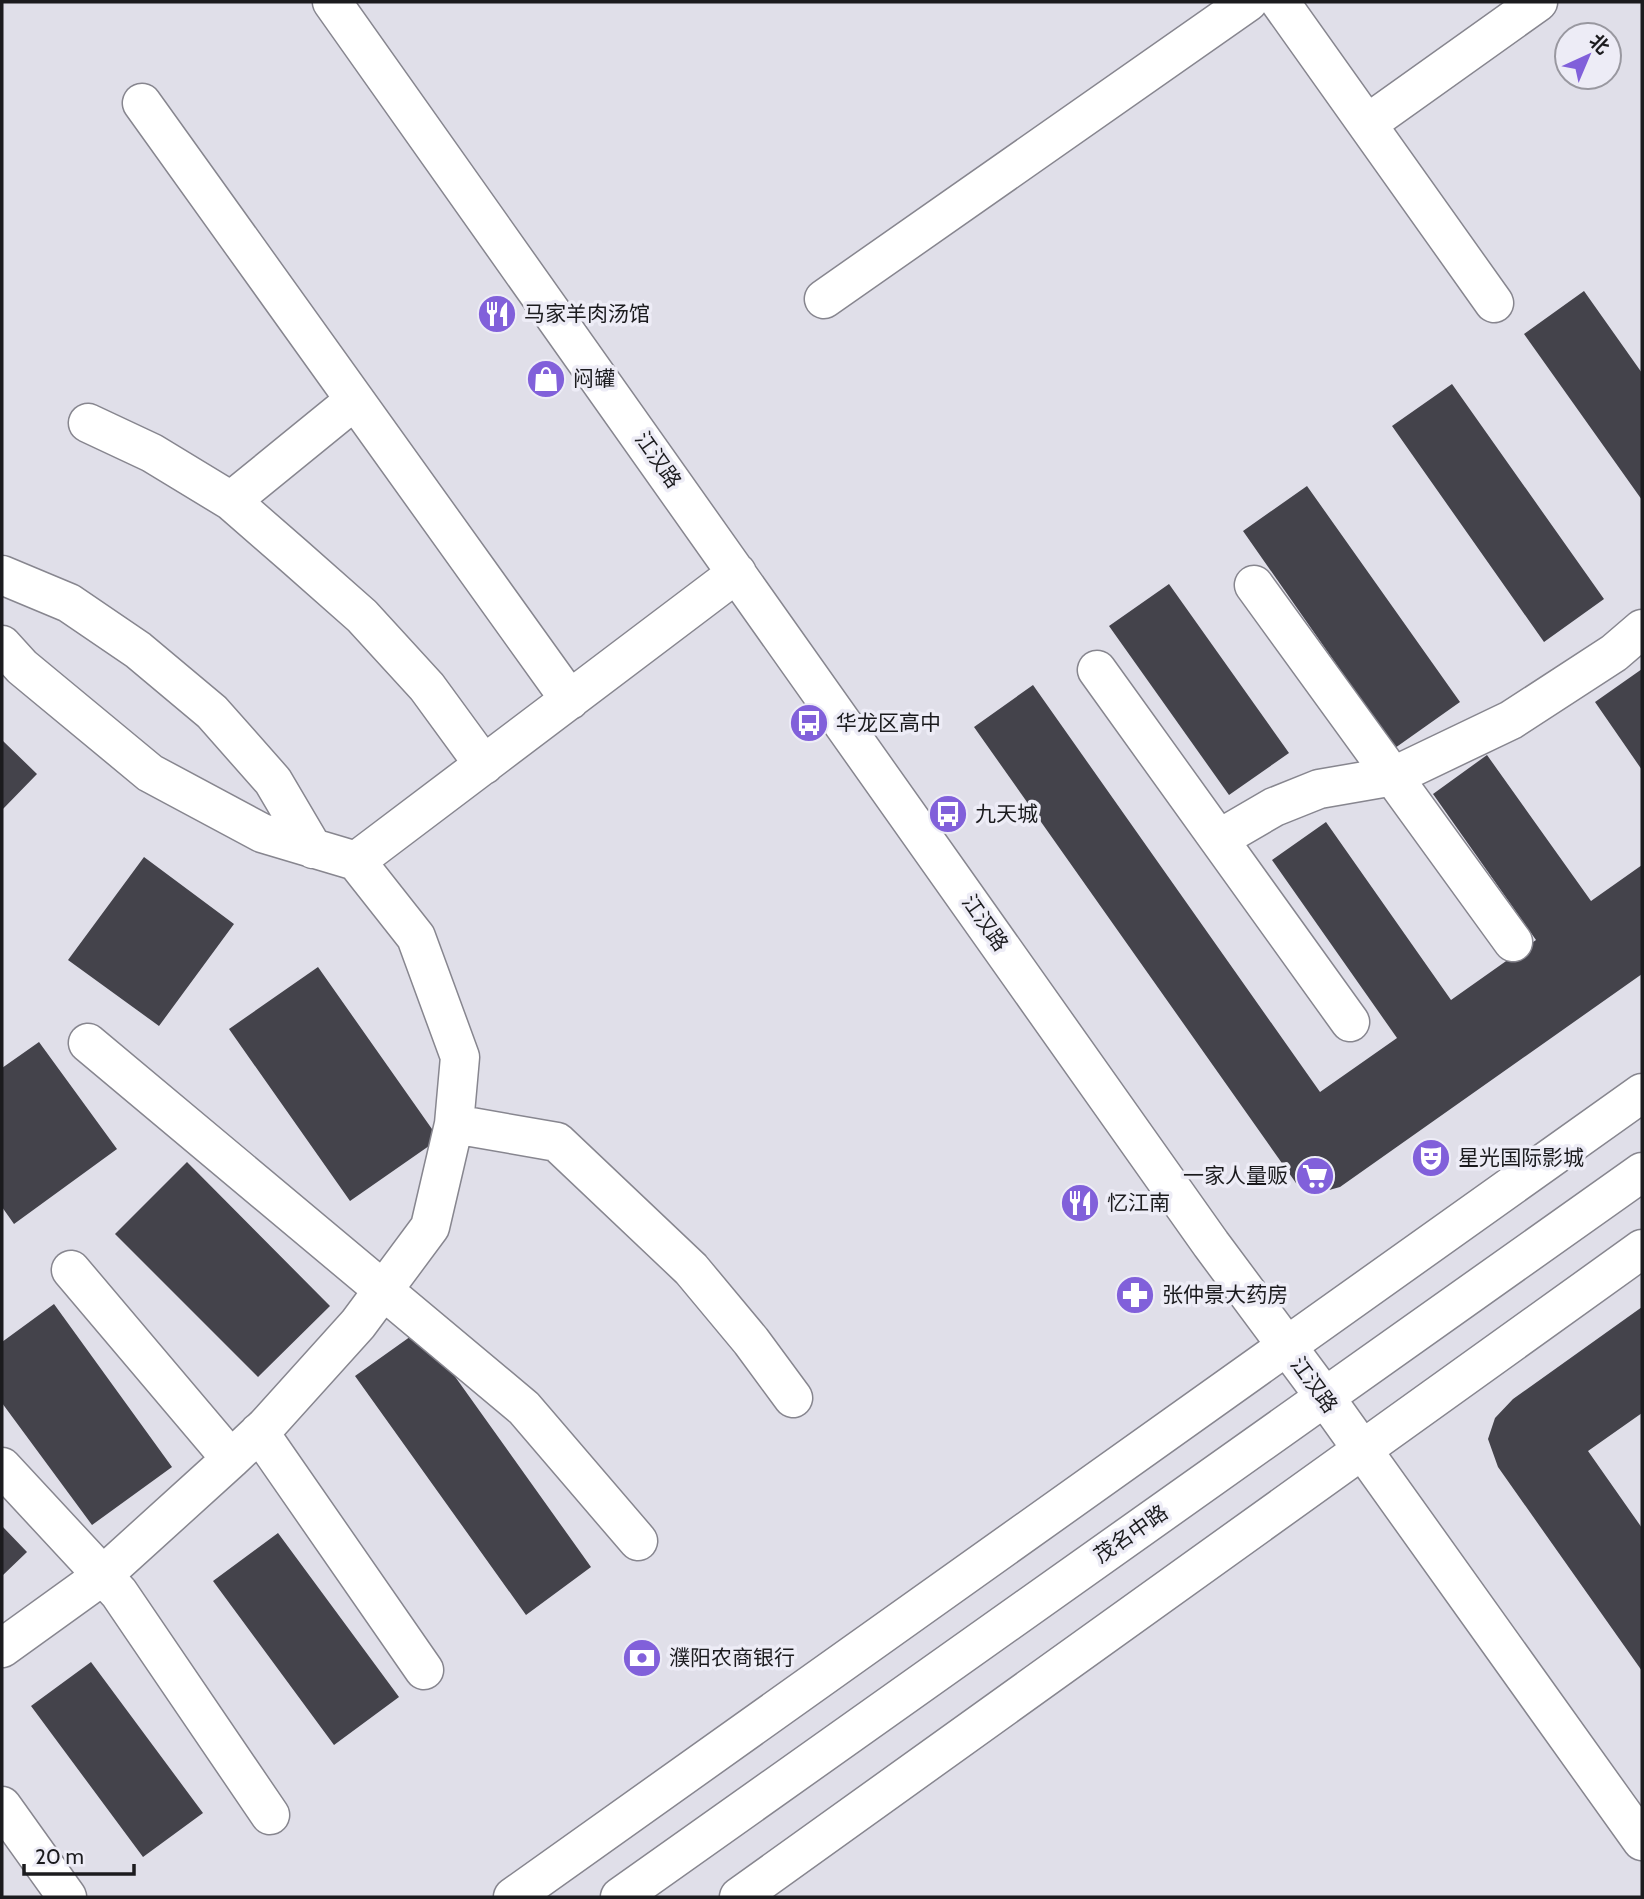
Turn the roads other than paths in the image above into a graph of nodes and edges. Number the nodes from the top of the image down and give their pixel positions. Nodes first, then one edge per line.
1 (332, 2) edge
2 (1248, 2) edge
3 (1280, 2) edge
4 (1538, 2) edge
5 (142, 103) dead end
6 (1367, 124) junction
7 (824, 299) dead end
8 (1493, 303) dead end
9 (355, 400) junction
10 (88, 423) dead end
11 (231, 502) junction
12 (737, 573) junction
13 (2, 575) edge
14 (1254, 585) dead end
15 (1642, 629) edge
16 (2, 645) edge
17 (1097, 670) dead end
18 (570, 700) junction
19 (484, 765) junction
20 (1394, 776) junction
21 (1219, 839) junction
22 (313, 849) junction
23 (356, 861) junction
24 (1513, 942) dead end
25 (1350, 1022) dead end
26 (88, 1043) dead end
27 (1642, 1093) edge
28 (454, 1125) junction
29 (1642, 1172) edge
30 (1642, 1249) edge
31 (71, 1270) dead end
32 (384, 1289) junction
33 (1287, 1347) junction
34 (1324, 1396) junction
35 (793, 1398) dead end
36 (259, 1432) junction
37 (1362, 1451) junction
38 (231, 1459) junction
39 (2, 1467) edge
40 (638, 1541) dead end
41 (102, 1576) junction
42 (2, 1648) edge
43 (424, 1670) dead end
44 (2, 1806) edge
45 (270, 1815) dead end
46 (1642, 1842) edge
47 (67, 1897) edge
48 (513, 1897) edge
49 (620, 1897) edge
50 (738, 1897) edge

1 - 12 street, 江汉路
2 - 7 street
3 - 6 street
4 - 6 street
5 - 9 street
6 - 8 street
9 - 11 street
9 - 18 street
10 - 11 street
11 - 19 street
12 - 18 street
12 - 33 street, 江汉路
13 - 22 street
14 - 20 street
15 - 20 street
16 - 22 street
17 - 21 street
18 - 19 street
19 - 23 street
20 - 21 street
20 - 24 street
21 - 25 street
22 - 23 street
23 - 28 street
26 - 32 street
27 - 33 street
28 - 32 street
28 - 35 street
29 - 34 street, 茂名中路
30 - 37 street
31 - 38 street
32 - 36 street
32 - 40 street
33 - 34 street, 江汉路
33 - 48 street
34 - 37 street, 江汉路
34 - 49 street, 茂名中路
36 - 38 street
36 - 43 street
37 - 46 street, 江汉路
37 - 50 street
38 - 41 street
39 - 41 street
41 - 42 street
41 - 45 street
44 - 47 street

